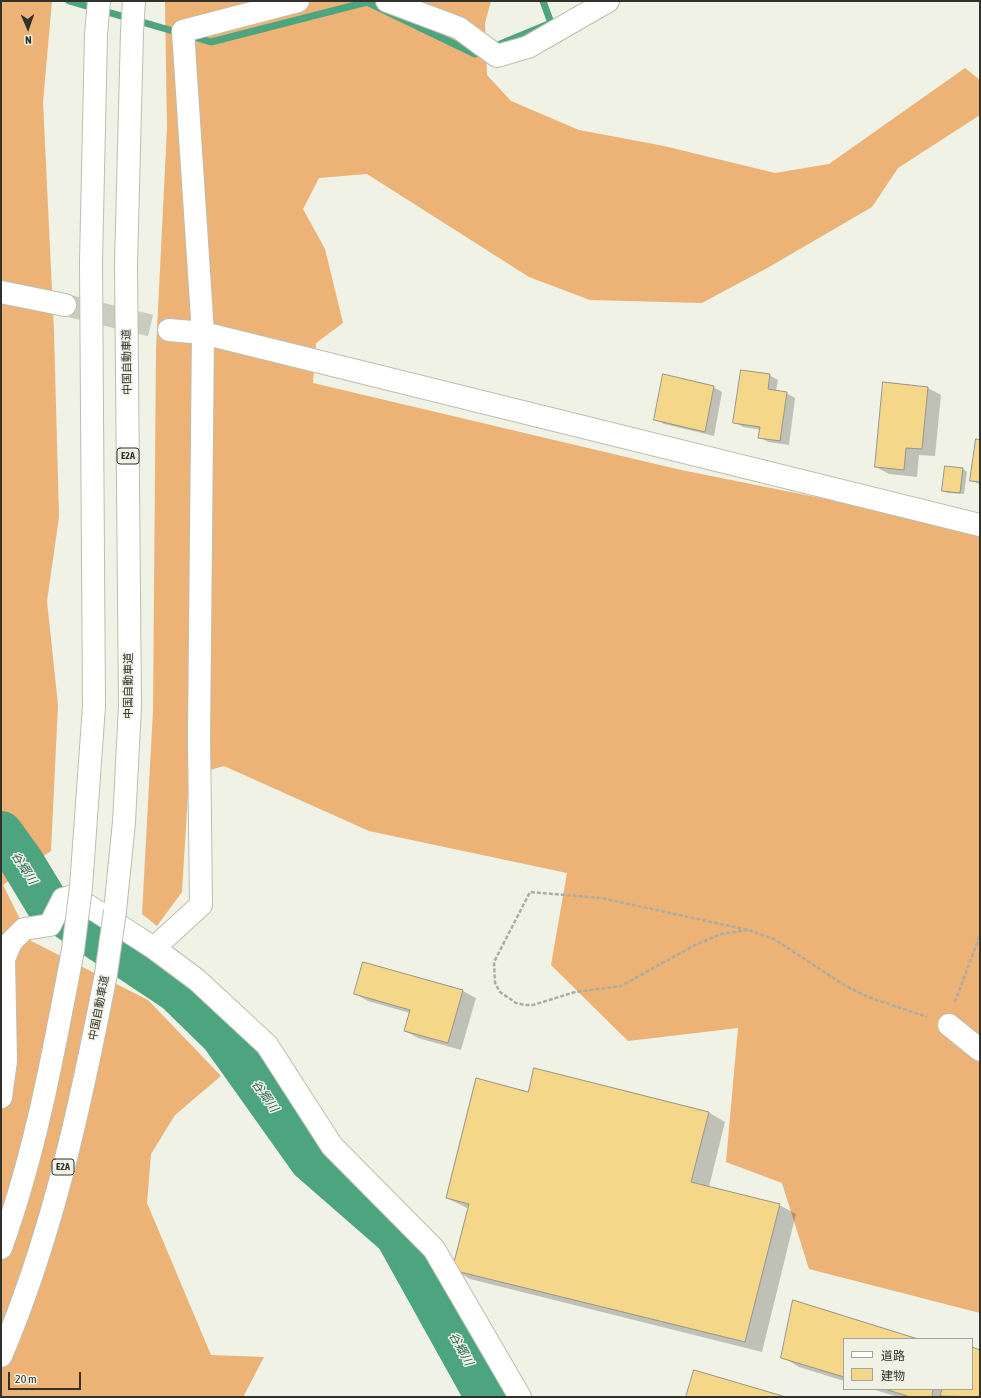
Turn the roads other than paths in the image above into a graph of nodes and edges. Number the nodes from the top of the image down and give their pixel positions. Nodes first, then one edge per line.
1 (99, 1) edge
2 (134, 1) edge
3 (298, 1) edge
4 (387, 1) edge
5 (608, 1) edge
6 (1, 292) edge
7 (65, 305) tunnel mouth
8 (169, 330) tunnel mouth
9 (203, 332) junction
10 (980, 525) edge
11 (154, 948) junction
12 (950, 1025) road end
13 (980, 1050) edge
14 (1, 1097) edge
15 (1, 1248) edge
16 (1, 1356) edge
17 (520, 1397) edge

1 - 15 main road, bridge
2 - 16 main road, 中国自動車道 / E2A, bridge
3 - 9 main road
4 - 5 main road
6 - 7 main road
8 - 9 main road
9 - 10 main road
9 - 11 main road
11 - 14 main road
11 - 17 main road
12 - 13 main road

